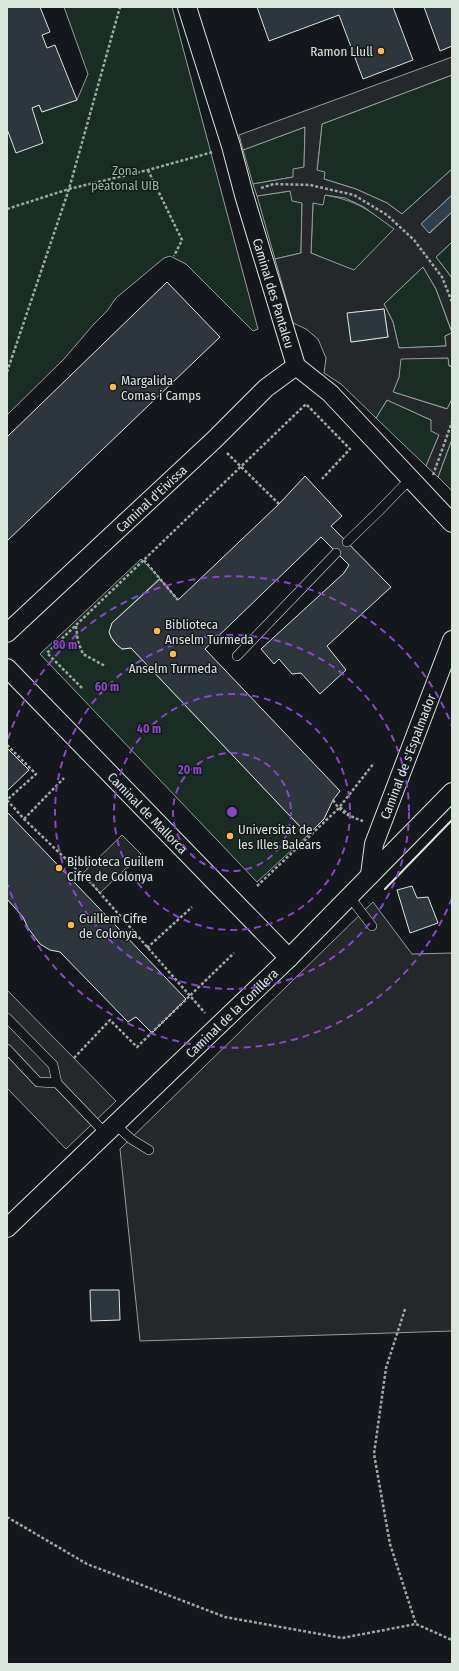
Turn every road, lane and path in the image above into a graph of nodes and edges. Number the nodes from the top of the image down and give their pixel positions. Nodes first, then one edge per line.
1 (120, 7) edge
2 (187, 7) edge
3 (231, 146) junction
4 (148, 170) junction
5 (69, 189) junction
6 (244, 195) junction
7 (7, 209) edge
8 (174, 256) dead end
9 (452, 302) edge
10 (296, 366) junction
11 (7, 372) edge
12 (452, 422) edge
13 (214, 440) junction
14 (242, 466) junction
15 (322, 478) dead end
16 (410, 478) junction
17 (424, 494) junction
18 (279, 504) dead end
19 (452, 523) edge
20 (346, 542) dead end
21 (336, 553) dead end
22 (144, 560) junction
23 (178, 600) dead end
24 (76, 626) junction
25 (7, 633) edge
26 (452, 640) edge
27 (237, 656) dead end
28 (104, 666) dead end
29 (7, 668) edge
30 (82, 688) dead end
31 (7, 745) edge
32 (374, 763) dead end
33 (64, 778) dead end
34 (452, 792) edge
35 (7, 800) edge
36 (333, 800) dead end
37 (339, 808) junction
38 (24, 819) junction
39 (381, 826) junction
40 (370, 875) junction
41 (257, 886) dead end
42 (349, 896) junction
43 (192, 907) dead end
44 (372, 926) dead end
45 (147, 948) junction
46 (234, 954) dead end
47 (289, 958) junction
48 (189, 996) junction
49 (7, 1018) edge
50 (218, 1026) junction
51 (7, 1050) edge
52 (74, 1058) dead end
53 (57, 1083) junction
54 (111, 1129) junction
55 (149, 1150) dead end
56 (7, 1228) edge
57 (405, 1309) dead end
58 (7, 1518) edge
59 (416, 1624) junction
60 (452, 1640) edge

1 - 5 path
2 - 3 street, Caminal des Pantaleu
3 - 4 path
3 - 6 street, Caminal des Pantaleu
4 - 5 path
4 - 8 path
5 - 7 path
5 - 11 path
6 - 9 path
6 - 10 street, Caminal des Pantaleu
10 - 13 street, Caminal d'Eivissa
10 - 16 street, Caminal des Pantaleu
12 - 17 path
13 - 14 path
13 - 25 street, Caminal d'Eivissa
14 - 15 path
14 - 18 path
14 - 22 path
16 - 17 street, Caminal des Pantaleu
16 - 20 lane
17 - 19 street, Caminal des Pantaleu
21 - 27 lane
22 - 23 path
22 - 24 path
24 - 28 path
24 - 30 path
26 - 39 street, Caminal de s'Espalmador
29 - 47 street, Caminal de Mallorca
31 - 35 path
32 - 37 path
33 - 38 path
34 - 40 street, Caminal de la Conillera
35 - 38 path
36 - 37 path
37 - 39 path
37 - 41 path
38 - 45 path
39 - 40 street, Caminal de s'Espalmador
40 - 42 street, Caminal de la Conillera
42 - 44 lane
42 - 47 street, Caminal de la Conillera
43 - 45 path
45 - 48 path
46 - 48 path
47 - 50 street, Caminal de la Conillera
48 - 50 path
48 - 52 path
49 - 53 lane
50 - 54 street, Caminal de la Conillera
51 - 53 lane
53 - 54 lane
54 - 55 lane
54 - 56 street, Caminal de la Conillera
57 - 59 path
58 - 59 path
59 - 60 path

